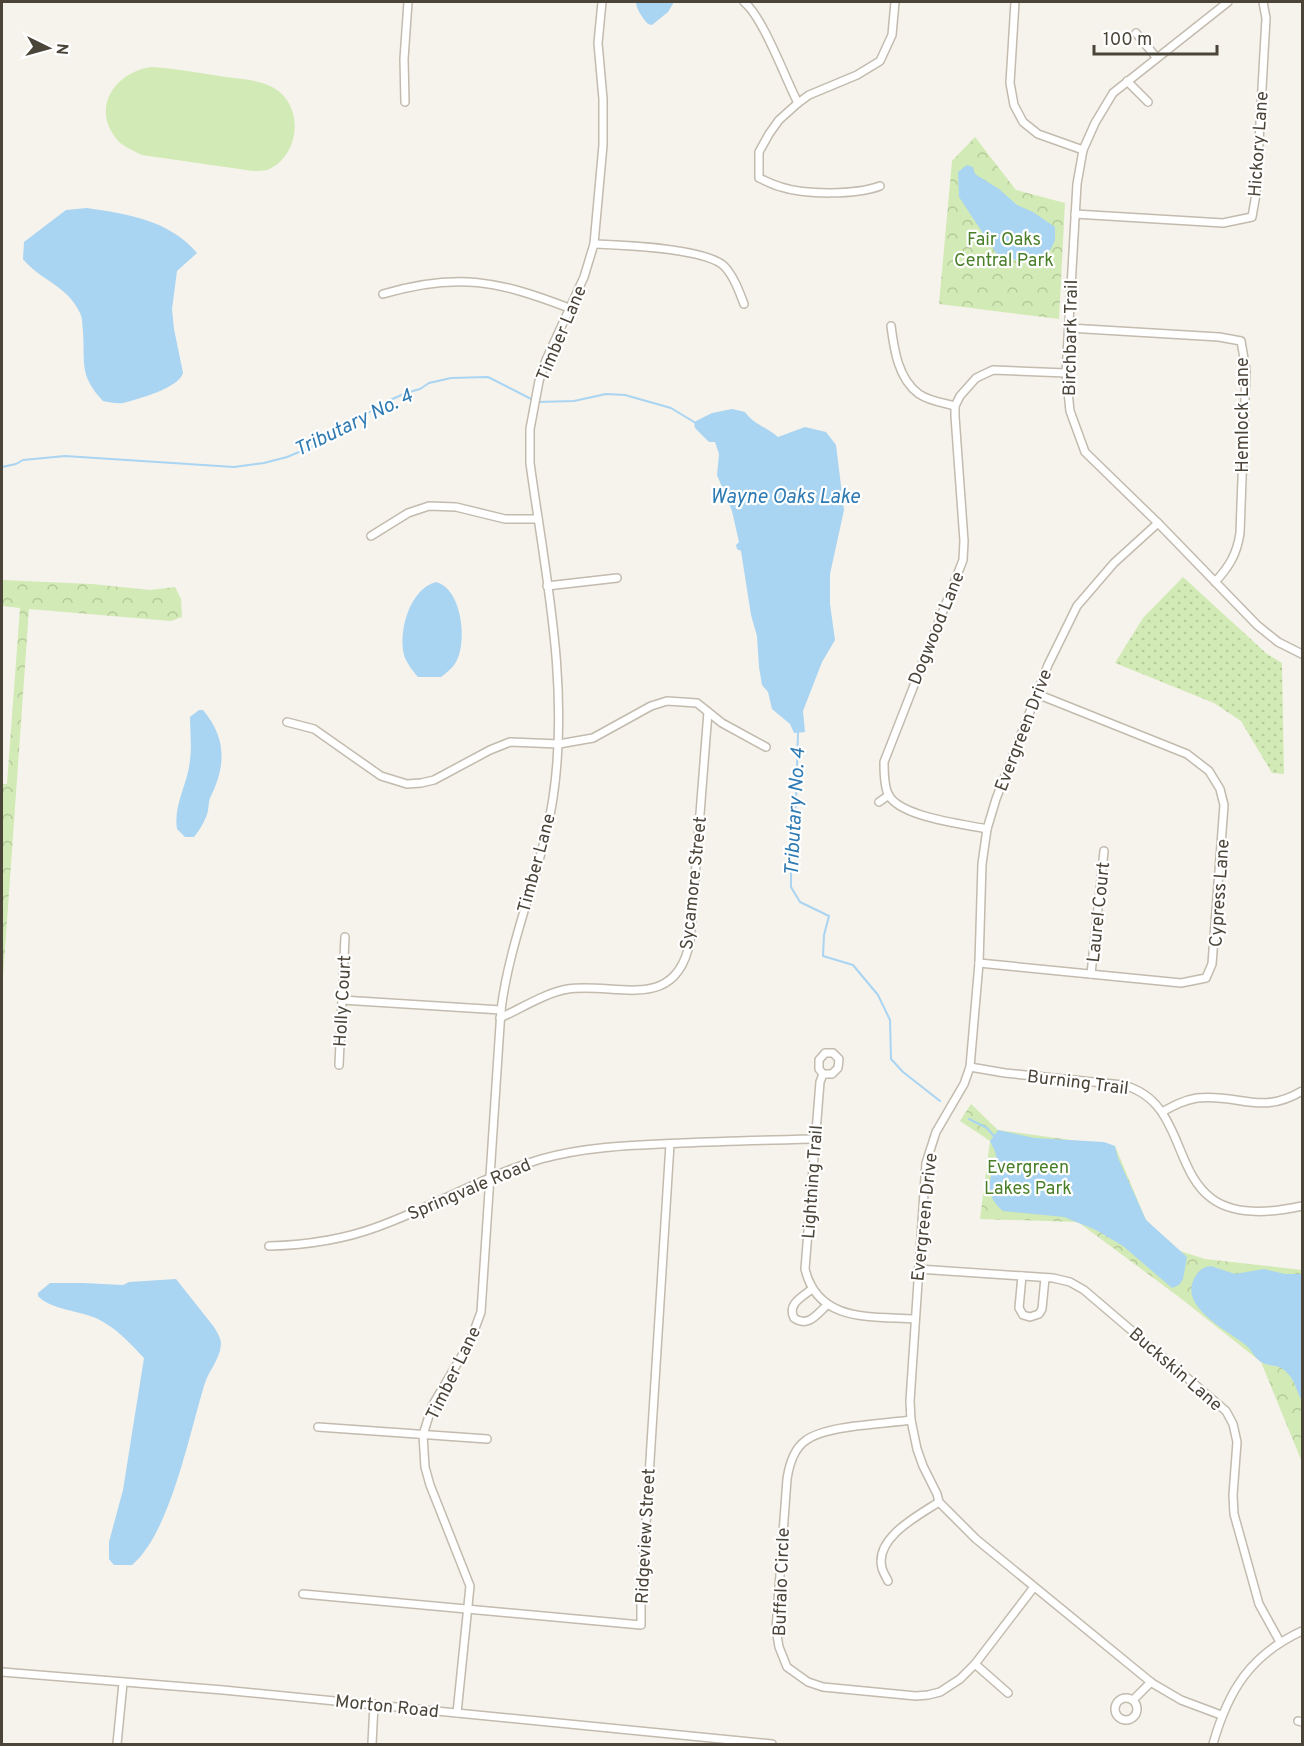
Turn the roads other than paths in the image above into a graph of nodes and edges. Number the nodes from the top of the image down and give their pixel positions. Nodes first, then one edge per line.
1 (408, 2) edge
2 (602, 2) edge
3 (744, 2) edge
4 (895, 2) edge
5 (1015, 2) edge
6 (1227, 2) edge
7 (1263, 2) edge
8 (1136, 33) dead end
9 (1156, 57) junction
10 (1127, 81) junction
11 (405, 102) dead end
12 (1148, 102) dead end
13 (798, 103) junction
14 (1083, 150) junction
15 (880, 186) dead end
16 (1075, 214) junction
17 (594, 244) junction
18 (383, 294) dead end
19 (744, 304) dead end
20 (569, 308) junction
21 (891, 326) dead end
22 (1068, 328) junction
23 (1066, 373) junction
24 (955, 406) junction
25 (538, 519) junction
26 (1158, 523) junction
27 (371, 536) dead end
28 (617, 578) dead end
29 (1215, 582) junction
30 (547, 586) junction
31 (1302, 654) edge
32 (1037, 694) junction
33 (708, 712) junction
34 (287, 722) dead end
35 (559, 744) junction
36 (766, 747) dead end
37 (889, 795) junction
38 (879, 802) dead end
39 (987, 829) junction
40 (1104, 851) dead end
41 (345, 937) dead end
42 (979, 963) junction
43 (1091, 974) junction
44 (342, 1000) junction
45 (500, 1014) junction
46 (339, 1065) dead end
47 (970, 1067) junction
48 (823, 1074) dead end
49 (1302, 1091) edge
50 (1162, 1112) junction
51 (814, 1139) junction
52 (670, 1144) junction
53 (490, 1177) junction
54 (1302, 1206) edge
55 (269, 1246) dead end
56 (918, 1269) junction
57 (1022, 1276) junction
58 (1045, 1278) junction
59 (812, 1289) junction
60 (827, 1305) junction
61 (915, 1319) junction
62 (911, 1420) junction
63 (318, 1427) dead end
64 (423, 1435) junction
65 (487, 1439) dead end
66 (939, 1502) junction
67 (888, 1581) dead end
68 (1034, 1587) junction
69 (303, 1594) dead end
70 (469, 1609) junction
71 (1302, 1631) edge
72 (1280, 1642) junction
73 (975, 1664) junction
74 (2, 1672) edge
75 (1151, 1682) junction
76 (123, 1683) junction
77 (1008, 1693) dead end
78 (1133, 1700) dead end
79 (374, 1704) junction
80 (457, 1713) junction
81 (1221, 1715) junction
82 (117, 1744) edge
83 (372, 1744) edge
84 (772, 1744) edge
85 (1213, 1744) edge

1 - 11 street
2 - 17 street, Timber Lane
3 - 13 street
4 - 13 street
5 - 14 street
6 - 9 street, Birchbark Trail
7 - 16 street, Hickory Lane
8 - 9 street
9 - 10 street, Birchbark Trail
10 - 12 street
10 - 14 street, Birchbark Trail
13 - 15 street
14 - 16 street, Birchbark Trail
16 - 22 street, Birchbark Trail
17 - 19 street
17 - 20 street, Timber Lane
18 - 20 street
20 - 25 street, Timber Lane
21 - 24 street
22 - 23 street, Birchbark Trail
22 - 29 street, Hemlock Lane
23 - 24 street
23 - 26 street, Birchbark Trail
24 - 37 street, Dogwood Lane
25 - 27 street
25 - 30 street, Timber Lane
26 - 29 street, Birchbark Trail
26 - 32 street, Evergreen Drive
28 - 30 street
29 - 31 street, Birchbark Trail
30 - 35 street, Timber Lane
32 - 39 street, Evergreen Drive
32 - 43 street, Cypress Lane
33 - 35 street
33 - 36 street
33 - 45 street, Sycamore Street
34 - 35 street
35 - 45 street, Timber Lane
37 - 38 street
37 - 39 street
39 - 42 street, Evergreen Drive
40 - 43 street, Laurel Court
41 - 44 street, Holly Court
42 - 43 street, Cypress Lane
42 - 47 street, Evergreen Drive
44 - 45 street, Sycamore Street
44 - 46 street, Holly Court
45 - 53 street, Timber Lane
47 - 50 street, Burning Trail
47 - 56 street, Evergreen Drive
48 - 51 street, Lightning Trail
49 - 50 street
50 - 54 street, Burning Trail
51 - 52 street, Springvale Road
51 - 59 street, Lightning Trail
52 - 53 street, Springvale Road
52 - 70 street, Ridgeview Street
53 - 55 street, Springvale Road
53 - 64 street, Timber Lane
56 - 57 street, Buckskin Lane
56 - 61 street, Evergreen Drive
57 - 58 street, Buckskin Lane
57 - 58 street
58 - 72 street, Buckskin Lane
59 - 60 street
59 - 60 street
60 - 61 street
61 - 62 street, Evergreen Drive
62 - 66 street, Evergreen Drive
62 - 73 street, Buffalo Circle
63 - 64 street
64 - 65 street
64 - 70 street, Timber Lane
66 - 67 street
66 - 68 street, Evergreen Drive
68 - 73 street, Buffalo Circle
68 - 75 street, Evergreen Drive
69 - 70 street, Ridgeview Street
70 - 80 street, Timber Lane
71 - 72 street
72 - 81 street
73 - 77 street
74 - 76 street, Morton Road
75 - 78 street
75 - 81 street, Evergreen Drive
76 - 79 street, Morton Road
76 - 82 street
79 - 80 street, Morton Road
79 - 83 street
80 - 84 street, Morton Road
81 - 85 street

